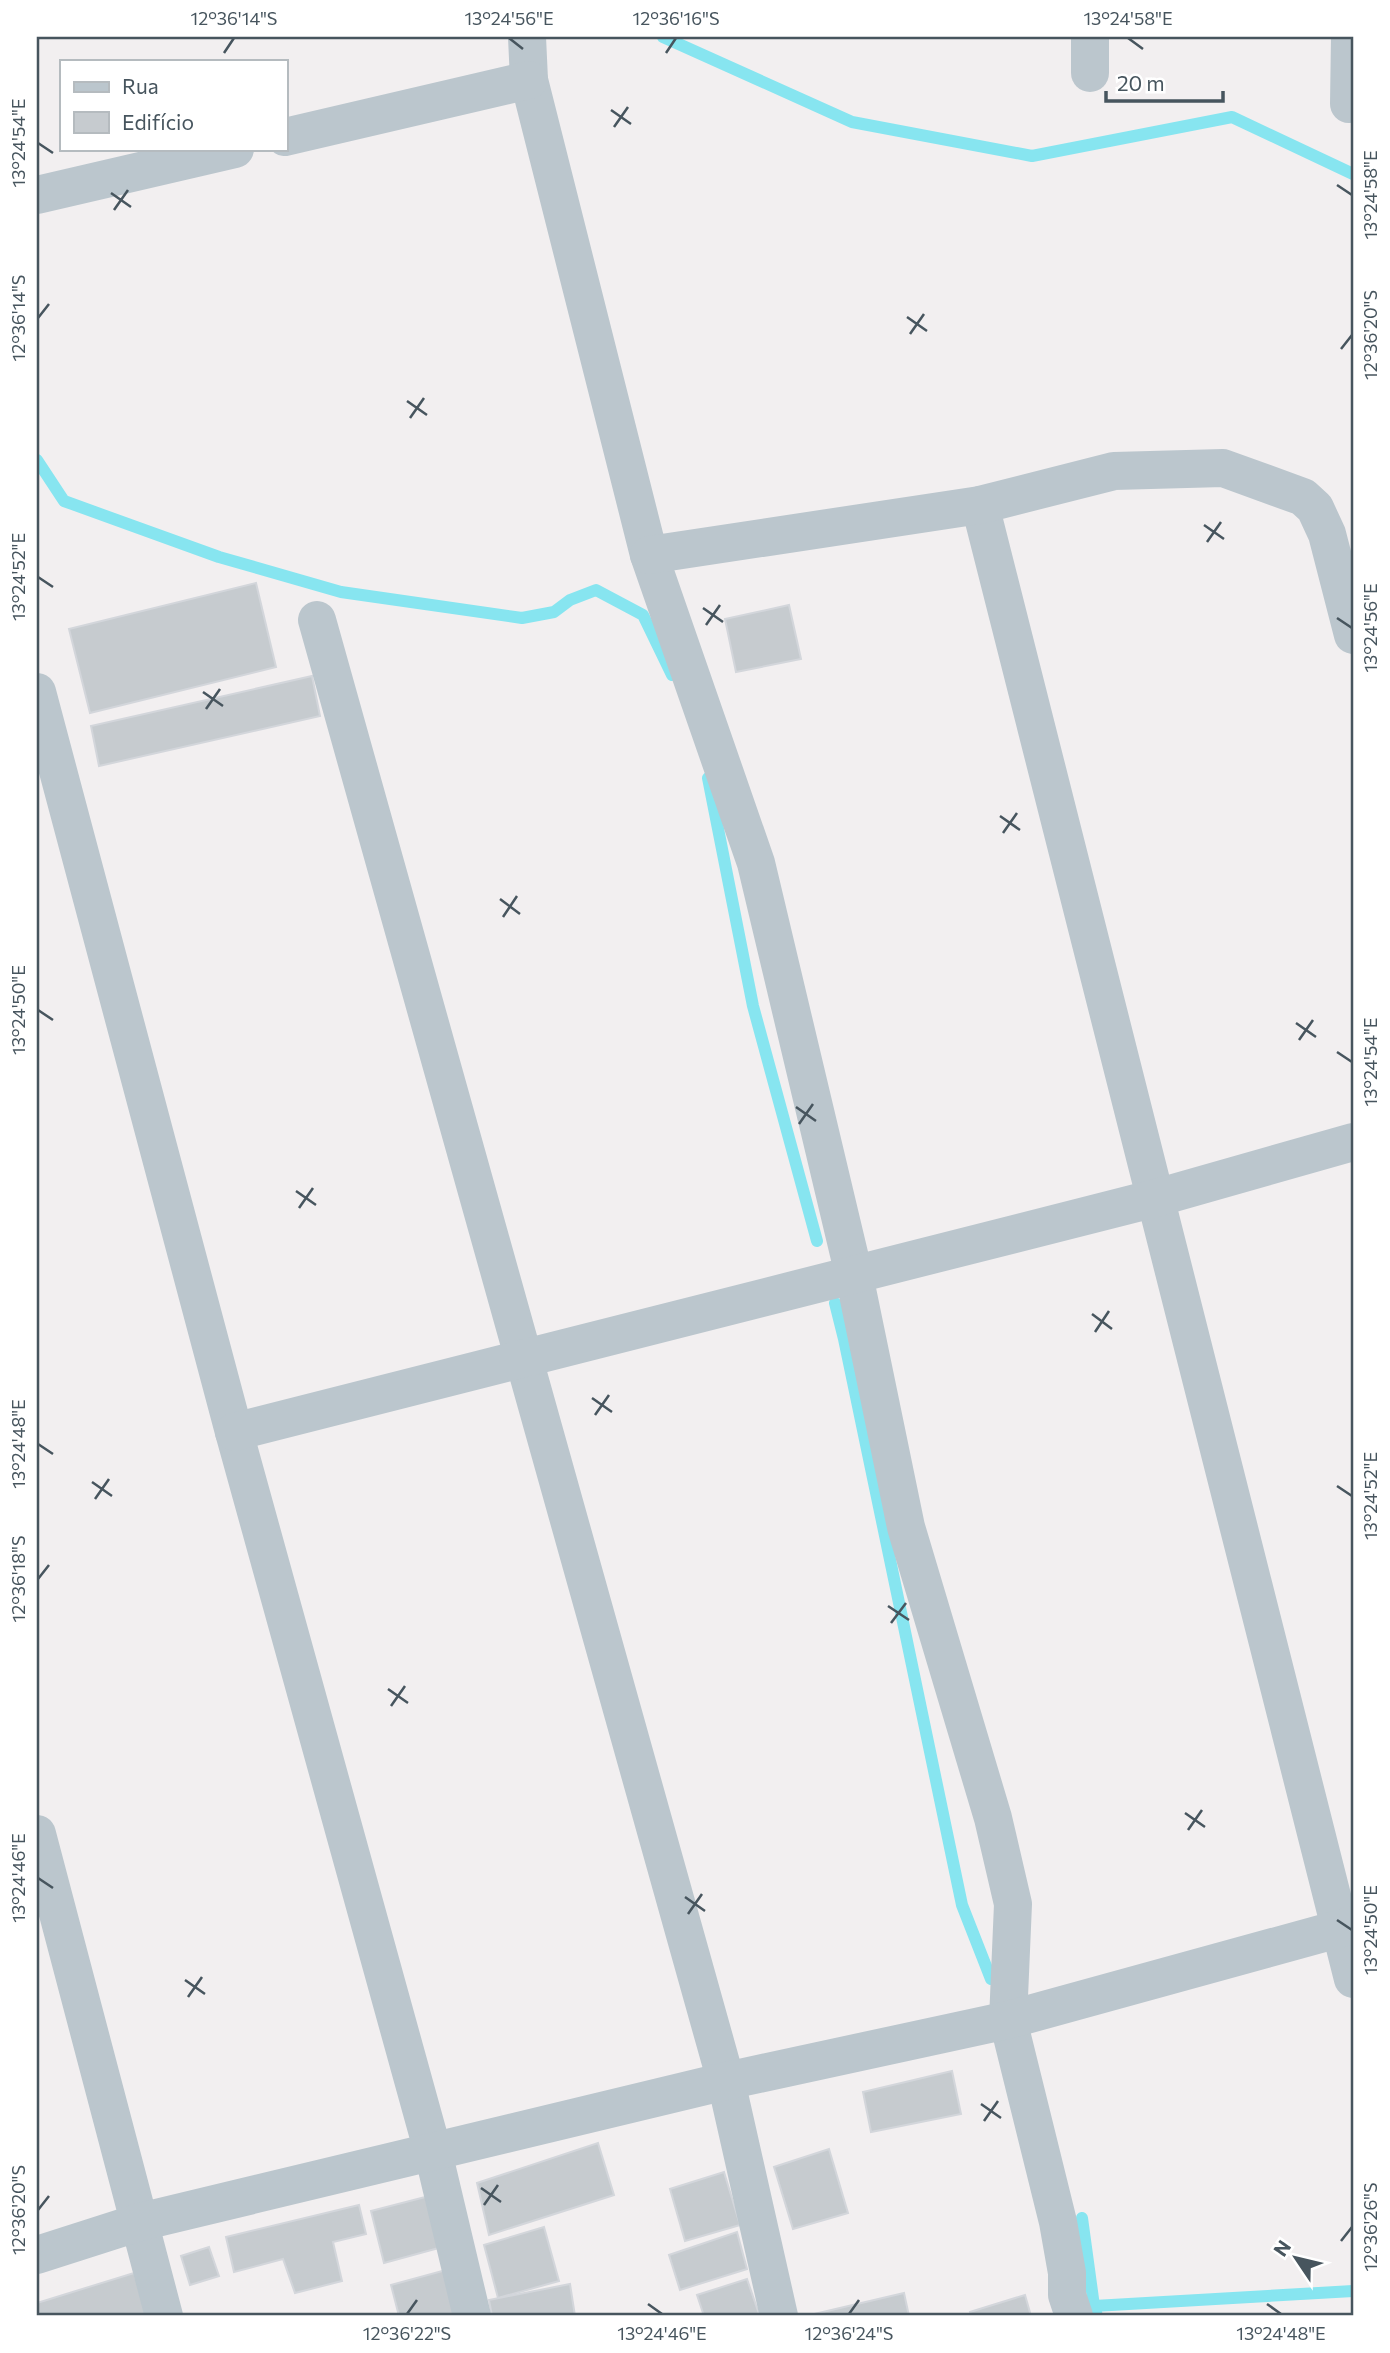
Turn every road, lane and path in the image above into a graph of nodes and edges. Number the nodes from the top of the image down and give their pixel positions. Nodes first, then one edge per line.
1 (527, 37) edge
2 (1350, 37) edge
3 (529, 80) junction
4 (1349, 103) dead end
5 (287, 137) edge
6 (231, 150) edge
7 (37, 195) edge
8 (980, 505) junction
9 (649, 555) junction
10 (317, 620) dead end
11 (1353, 635) edge
12 (38, 698) edge
13 (1353, 1142) edge
14 (1156, 1198) junction
15 (854, 1275) junction
16 (524, 1357) junction
17 (234, 1432) junction
18 (37, 1834) edge
19 (1347, 1927) edge
20 (1353, 1979) edge
21 (1008, 2020) junction
22 (726, 2081) junction
23 (433, 2152) junction
24 (139, 2222) junction
25 (37, 2255) edge
26 (164, 2316) edge
27 (472, 2316) edge
28 (779, 2316) edge
29 (1074, 2316) edge

1 - 3 street
2 - 4 street
3 - 5 street
3 - 9 street
6 - 7 street
8 - 9 street
8 - 11 street
8 - 14 street
9 - 15 street
10 - 16 street
12 - 17 street
13 - 14 street
14 - 15 street
14 - 19 street
15 - 16 street
15 - 21 street
16 - 17 street
16 - 22 street
17 - 23 street
18 - 24 street
19 - 20 street
19 - 21 street
21 - 22 street
21 - 29 street
22 - 23 street
22 - 28 street
23 - 24 street
23 - 27 street
24 - 25 street
24 - 26 street

